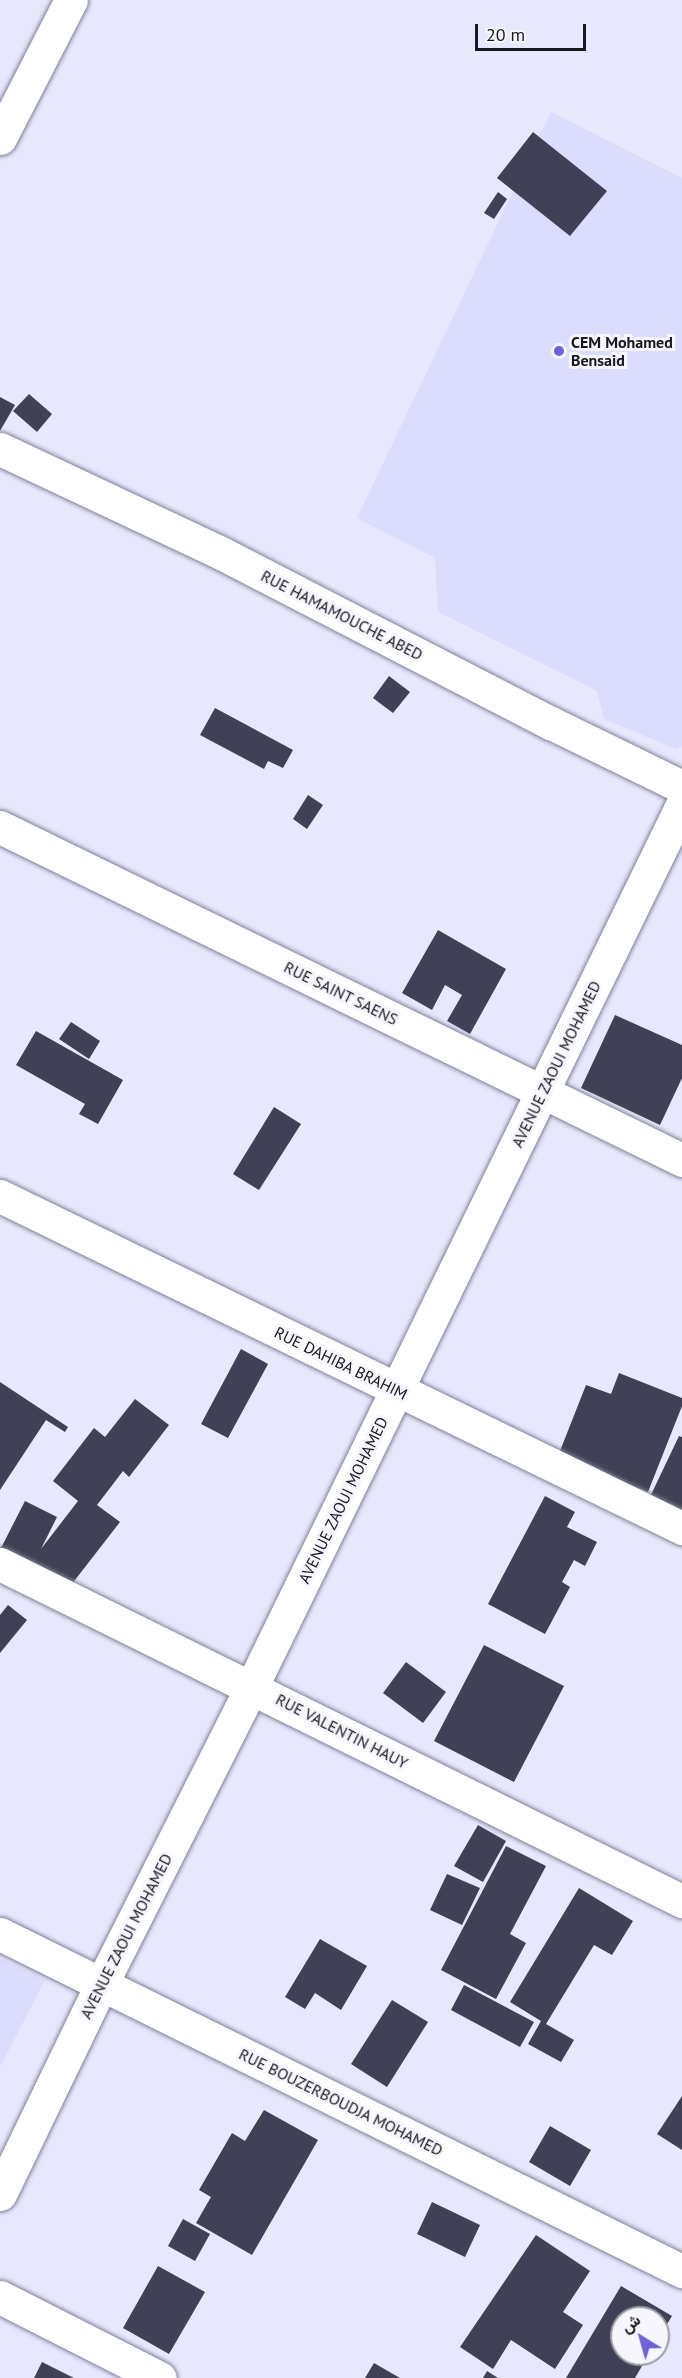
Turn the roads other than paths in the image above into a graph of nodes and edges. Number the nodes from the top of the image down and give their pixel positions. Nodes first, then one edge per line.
1 (71, 0) edge
2 (0, 138) edge
3 (0, 449) edge
4 (682, 787) edge
5 (682, 806) edge
6 (0, 827) edge
7 (543, 1091) junction
8 (682, 1160) edge
9 (0, 1196) edge
10 (396, 1390) junction
11 (682, 1528) edge
12 (0, 1564) edge
13 (252, 1686) junction
14 (682, 1901) edge
15 (0, 1934) edge
16 (102, 1983) junction
17 (0, 2194) edge
18 (682, 2271) edge
19 (0, 2297) edge
20 (160, 2378) edge

1 - 2 street
3 - 4 street, RUE HAMAMOUCHE ABED
5 - 7 street, AVENUE ZAOUI MOHAMED
6 - 7 street, RUE SAINT SAENS
7 - 8 street, RUE SAINT SAENS
7 - 10 street, AVENUE ZAOUI MOHAMED
9 - 10 street, RUE DAHIBA BRAHIM
10 - 11 street, RUE DAHIBA BRAHIM
10 - 13 street, AVENUE ZAOUI MOHAMED
12 - 13 street, RUE VALENTIN HAUY
13 - 14 street, RUE VALENTIN HAUY
13 - 16 street, AVENUE ZAOUI MOHAMED
15 - 16 street, RUE BOUZERBOUDJA MOHAMED
16 - 17 street, AVENUE ZAOUI MOHAMED
16 - 18 street, RUE BOUZERBOUDJA MOHAMED
19 - 20 street

